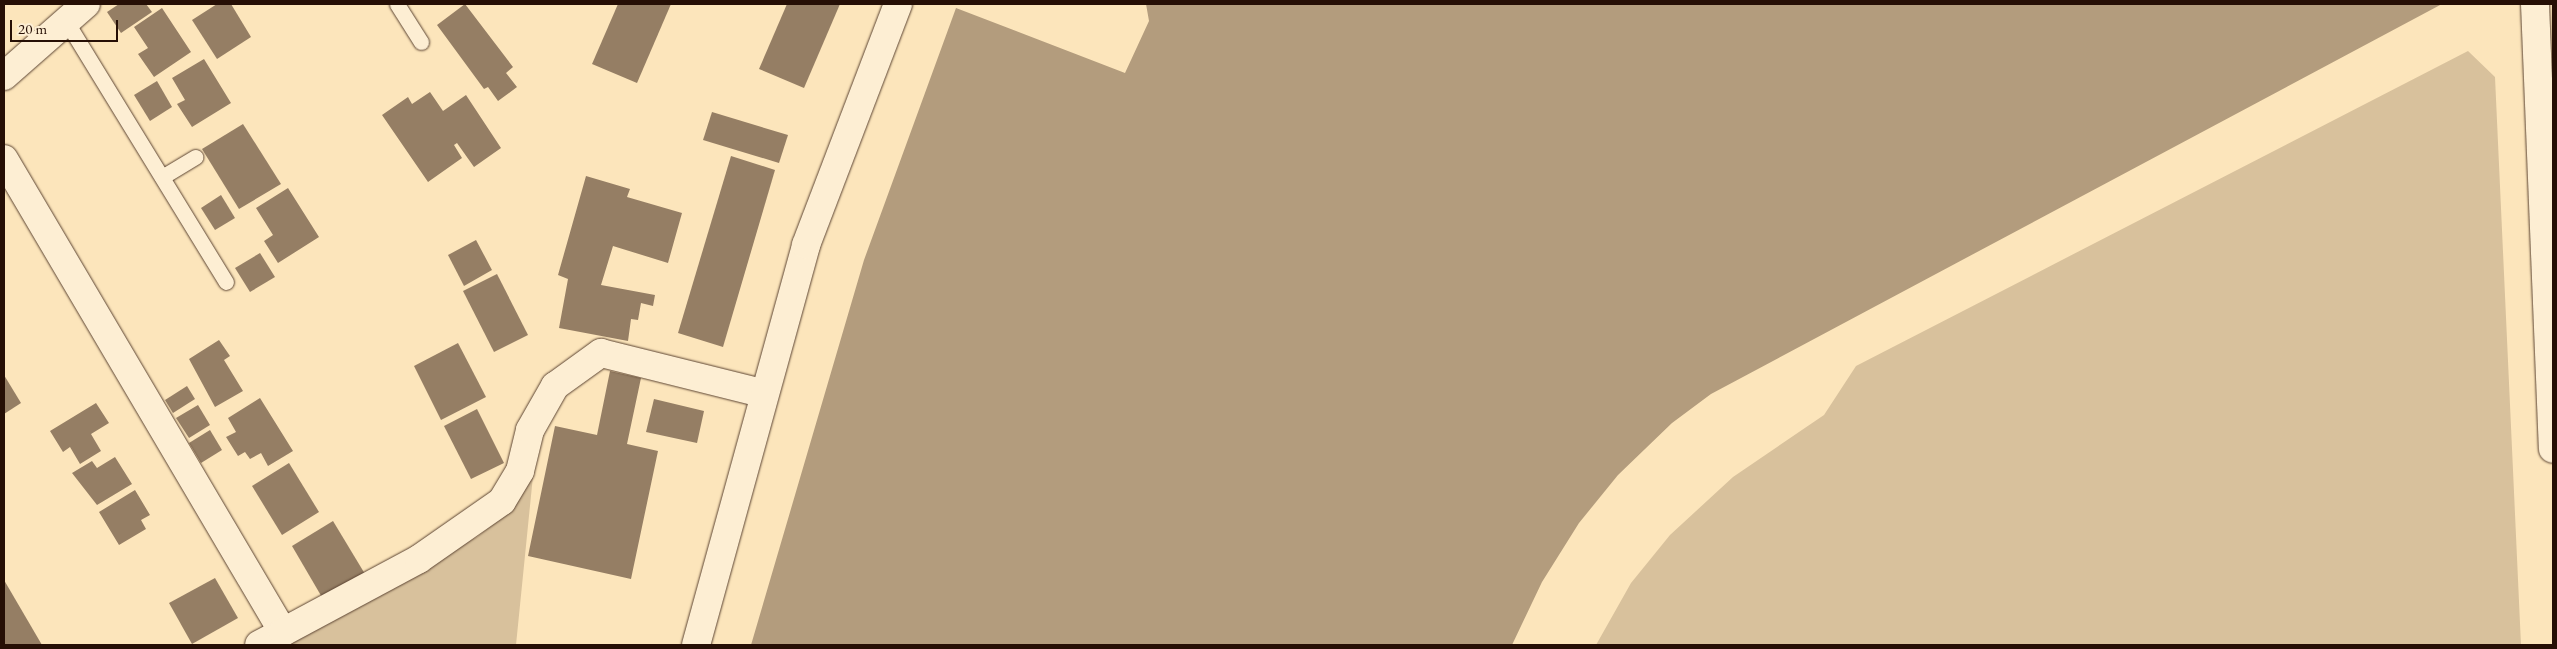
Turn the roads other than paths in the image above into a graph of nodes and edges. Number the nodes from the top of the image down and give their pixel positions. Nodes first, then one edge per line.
1 (397, 4) edge
2 (898, 4) edge
3 (2535, 4) edge
4 (76, 12) edge
5 (421, 42) dead end
6 (4, 76) edge
7 (195, 158) dead end
8 (4, 159) edge
9 (162, 177) junction
10 (226, 282) dead end
11 (762, 393) junction
12 (2553, 449) edge
13 (283, 632) junction
14 (260, 645) edge
15 (696, 645) edge

1 - 5 lane
2 - 11 street
3 - 12 street
4 - 6 street
4 - 9 lane
7 - 9 lane
8 - 13 street
9 - 10 lane
11 - 13 street
11 - 15 street
13 - 14 street

